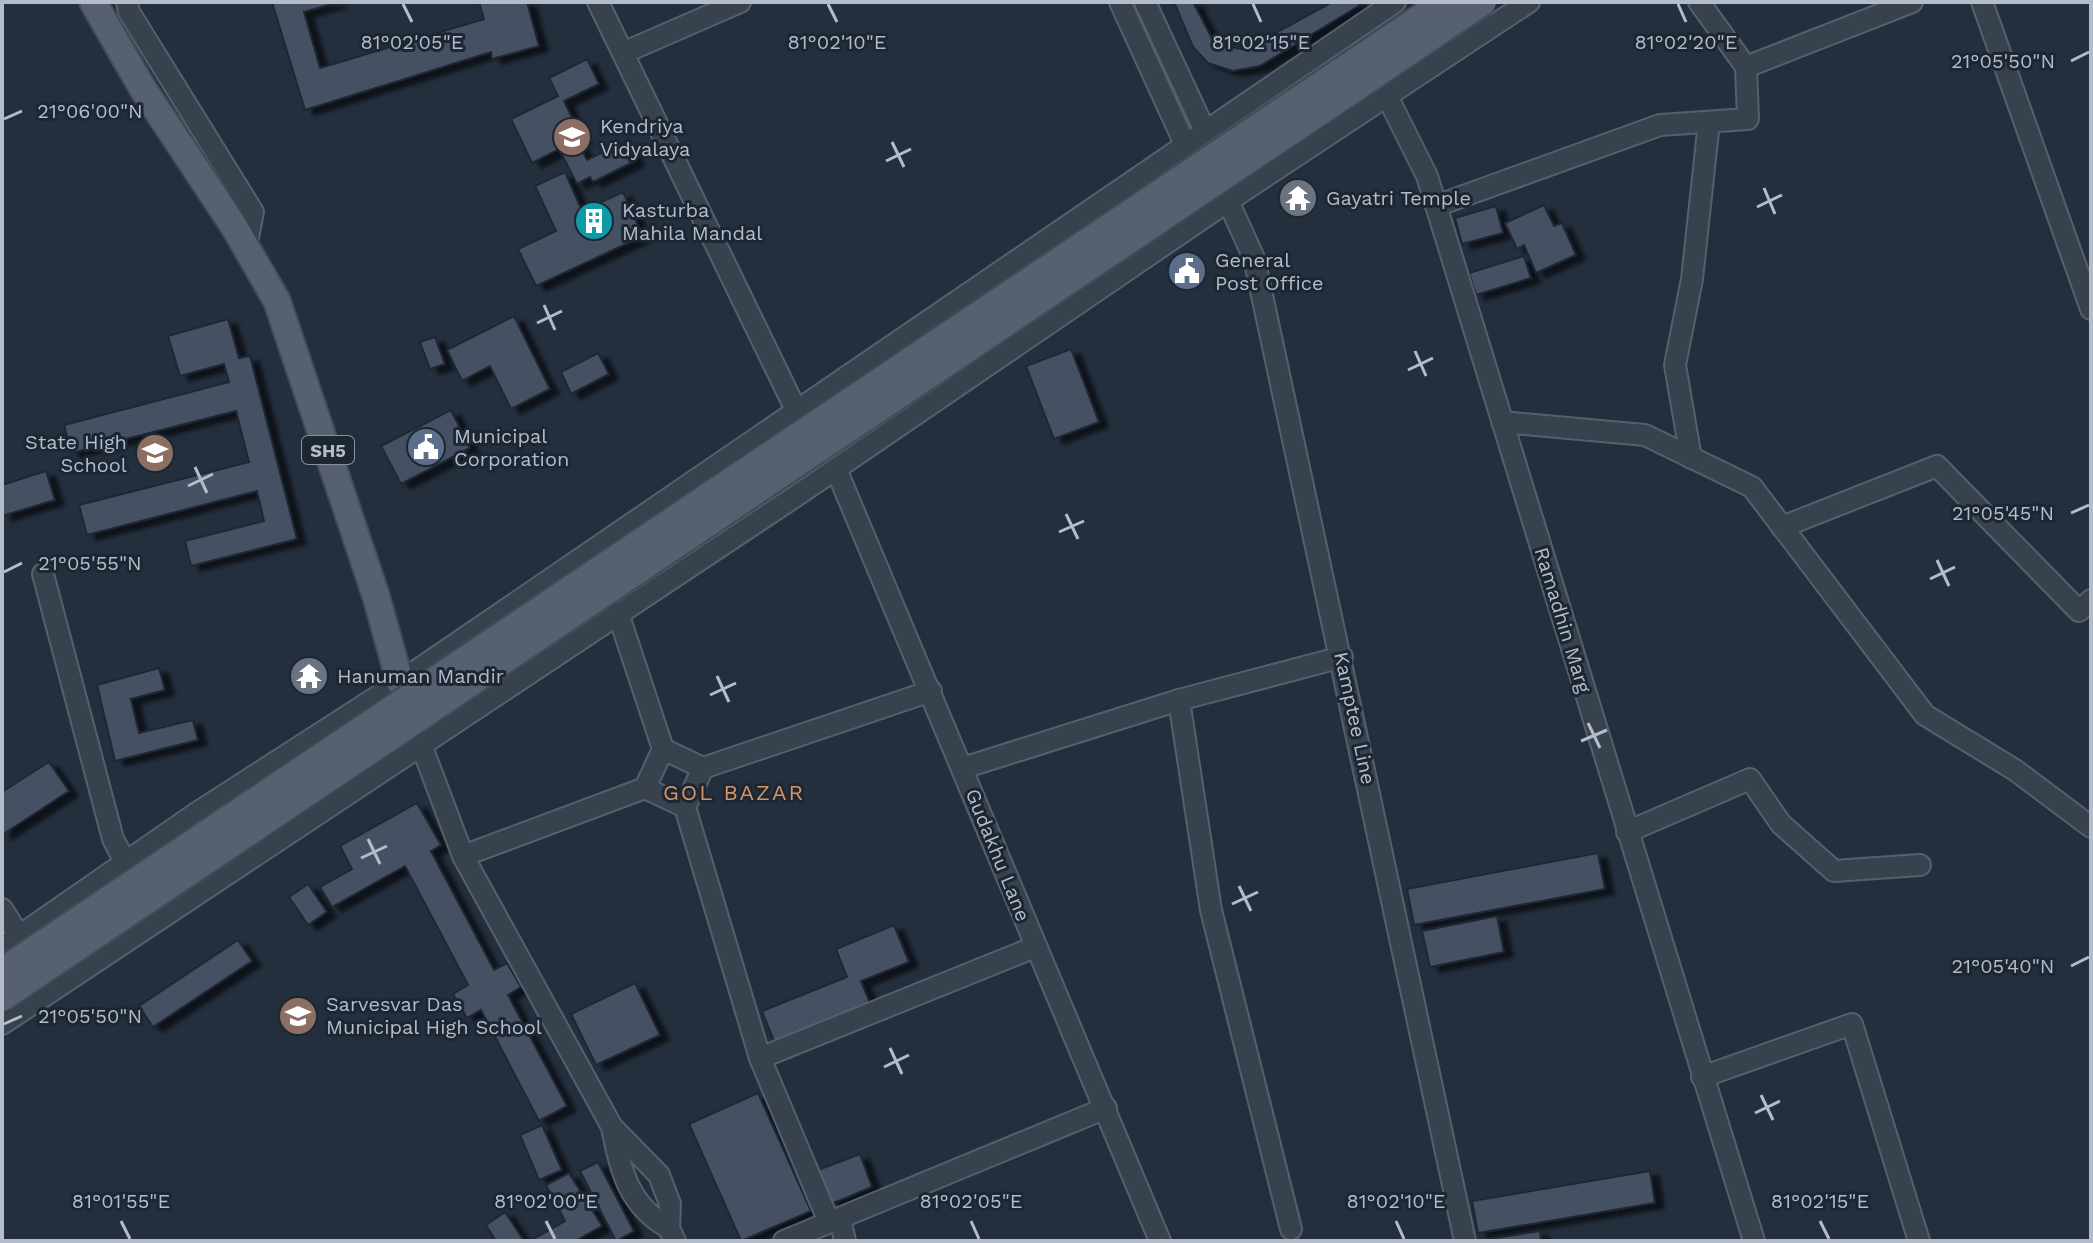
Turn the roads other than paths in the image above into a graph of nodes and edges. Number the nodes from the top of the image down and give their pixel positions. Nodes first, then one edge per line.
1 (93, 2) edge
2 (127, 2) edge
3 (598, 2) edge
4 (740, 2) edge
5 (1120, 2) edge
6 (1145, 2) edge
7 (1395, 2) edge
8 (1444, 2) edge
9 (1483, 2) edge
10 (1529, 2) edge
11 (1699, 2) edge
12 (1912, 2) edge
13 (1982, 2) edge
14 (623, 53) junction
15 (1746, 67) junction
16 (1387, 96) junction
17 (1709, 122) junction
18 (1205, 131) junction
19 (1185, 144) junction
20 (1228, 201) junction
21 (1436, 206) junction
22 (240, 238) junction
23 (2091, 309) edge
24 (796, 410) junction
25 (1502, 422) junction
26 (1691, 458) junction
27 (836, 469) junction
28 (1782, 527) junction
29 (43, 574) dead end
30 (2091, 600) edge
31 (618, 613) junction
32 (1342, 657) junction
33 (400, 682) junction
34 (931, 691) junction
35 (1179, 700) junction
36 (420, 744) junction
37 (663, 749) junction
38 (703, 768) junction
39 (963, 768) junction
40 (645, 788) junction
41 (685, 807) junction
42 (2086, 816) edge
43 (1627, 832) junction
44 (463, 856) junction
45 (125, 862) junction
46 (1920, 865) dead end
47 (2, 909) edge
48 (20, 937) junction
49 (1035, 947) junction
50 (2, 948) edge
51 (2, 971) edge
52 (2, 998) edge
53 (2, 1024) edge
54 (760, 1058) junction
55 (1702, 1077) junction
56 (1106, 1108) junction
57 (612, 1127) junction
58 (834, 1220) junction
59 (1291, 1229) dead end
60 (668, 1236) edge
61 (784, 1241) edge
62 (845, 1241) edge
63 (1160, 1241) edge
64 (1465, 1241) edge
65 (1754, 1241) edge
66 (1919, 1241) edge

1 - 22 main road, SH5
2 - 22 street
3 - 14 street
4 - 14 street
5 - 19 street
6 - 18 street
7 - 18 street
8 - 51 main road, bridge
9 - 52 main road, bridge
10 - 16 street
11 - 15 street
12 - 15 street
13 - 23 street
14 - 24 street
15 - 17 street
16 - 20 street
16 - 21 street, Ramadhin Marg
17 - 21 street
17 - 26 street
18 - 19 street
19 - 24 street
20 - 27 street
20 - 32 street, Kamptee Line
21 - 25 street, Ramadhin Marg
22 - 33 main road, SH5
24 - 33 street
25 - 26 street
25 - 43 street, Ramadhin Marg
26 - 28 street
27 - 31 street
27 - 34 street, Gudakhu Lane
28 - 30 street
28 - 42 street
29 - 45 street
31 - 36 street
31 - 37 street
32 - 35 street
32 - 64 street, Kamptee Line
33 - 36 street
33 - 45 street
34 - 38 street
34 - 39 street, Gudakhu Lane
35 - 39 street
35 - 59 street
36 - 44 street
36 - 53 street
37 - 38 street
37 - 40 street
38 - 41 street
39 - 49 street, Gudakhu Lane
40 - 41 street
40 - 44 street
41 - 54 street
43 - 46 street
43 - 55 street, Ramadhin Marg
44 - 57 street
45 - 48 street
47 - 48 street
48 - 50 street
49 - 54 street
49 - 56 street, Gudakhu Lane
54 - 58 street
55 - 65 street, Ramadhin Marg
55 - 66 street
56 - 58 street
56 - 63 street, Gudakhu Lane
57 - 60 street
57 - 60 street
58 - 61 street
58 - 62 street

